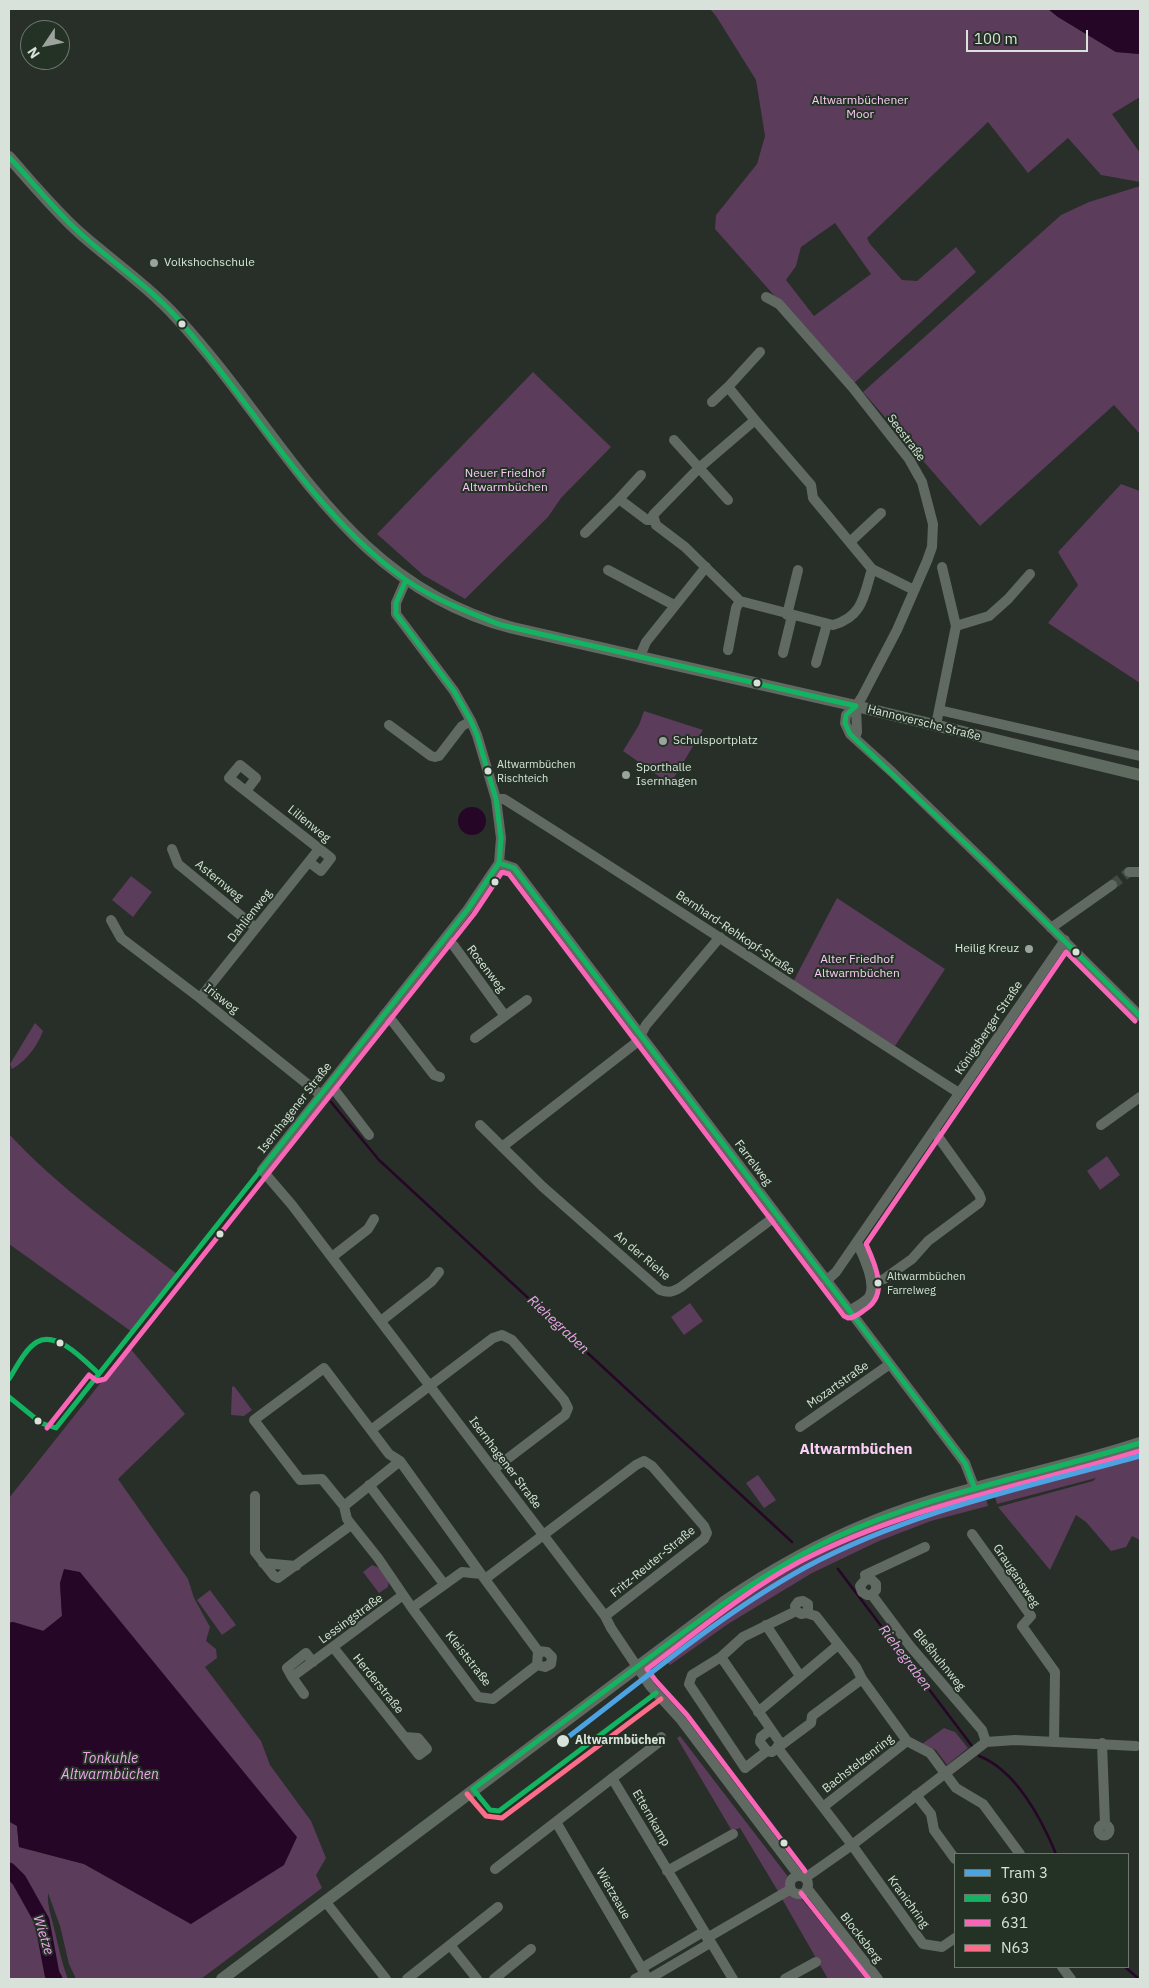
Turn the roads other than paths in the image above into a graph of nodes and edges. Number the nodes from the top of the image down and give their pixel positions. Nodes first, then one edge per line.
1 (9, 157) edge
2 (766, 297) dead end
3 (760, 352) dead end
4 (728, 387) junction
5 (712, 402) dead end
6 (754, 420) junction
7 (674, 440) dead end
8 (699, 468) junction
9 (641, 475) dead end
10 (620, 499) junction
11 (728, 500) dead end
12 (881, 513) dead end
13 (653, 520) junction
14 (585, 533) dead end
15 (850, 542) junction
16 (706, 566) junction
17 (942, 568) dead end
18 (872, 569) junction
19 (608, 570) dead end
20 (798, 570) dead end
21 (1030, 574) dead end
22 (406, 580) junction
23 (914, 590) junction
24 (740, 601) junction
25 (674, 605) junction
26 (789, 615) junction
27 (827, 624) junction
28 (956, 626) junction
29 (728, 650) dead end
30 (783, 652) dead end
31 (640, 656) junction
32 (816, 663) dead end
33 (856, 706) junction
34 (939, 710) junction
35 (471, 721) junction
36 (936, 725) junction
37 (389, 726) dead end
38 (1140, 756) edge
39 (1140, 775) edge
40 (246, 791) dead end
41 (496, 799) junction
42 (172, 849) dead end
43 (319, 849) junction
44 (309, 862) junction
45 (499, 863) junction
46 (1112, 885) tunnel mouth
47 (111, 920) dead end
48 (256, 928) junction
49 (1052, 928) junction
50 (445, 938) junction
51 (720, 938) junction
52 (1065, 940) junction
53 (200, 998) junction
54 (527, 1000) dead end
55 (384, 1015) junction
56 (505, 1016) junction
57 (1140, 1016) edge
58 (640, 1035) junction
59 (475, 1038) dead end
60 (440, 1077) dead end
61 (330, 1084) junction
62 (960, 1093) junction
63 (320, 1095) junction
64 (1140, 1096) edge
65 (480, 1125) dead end
66 (1101, 1125) dead end
67 (934, 1131) junction
68 (369, 1135) dead end
69 (502, 1146) junction
70 (777, 1215) junction
71 (374, 1219) dead end
72 (856, 1244) junction
73 (332, 1257) junction
74 (439, 1272) dead end
75 (826, 1281) junction
76 (871, 1283) junction
77 (850, 1312) junction
78 (381, 1321) junction
79 (890, 1364) junction
80 (431, 1385) junction
81 (800, 1427) dead end
82 (371, 1430) junction
83 (1140, 1443) edge
84 (400, 1461) junction
85 (494, 1469) junction
86 (369, 1485) junction
87 (975, 1489) junction
88 (255, 1496) dead end
89 (344, 1506) junction
90 (351, 1525) junction
91 (972, 1534) dead end
92 (544, 1535) junction
93 (925, 1548) dead end
94 (483, 1577) junction
95 (444, 1584) junction
96 (403, 1595) junction
97 (412, 1608) junction
98 (605, 1616) junction
99 (766, 1624) junction
100 (838, 1645) junction
101 (333, 1647) junction
102 (721, 1656) junction
103 (637, 1667) junction
104 (800, 1676) junction
105 (862, 1679) junction
106 (304, 1694) dead end
107 (758, 1712) junction
108 (770, 1730) junction
109 (405, 1737) dead end
110 (661, 1737) dead end
111 (907, 1740) junction
112 (986, 1742) junction
113 (1054, 1742) junction
114 (1102, 1743) junction
115 (1136, 1746) dead end
116 (775, 1747) junction
117 (945, 1773) junction
118 (612, 1778) junction
119 (916, 1795) junction
120 (823, 1807) junction
121 (556, 1822) junction
122 (1105, 1824) dead end
123 (733, 1834) dead end
124 (852, 1845) junction
125 (1019, 1853) edge
126 (954, 1858) edge
127 (495, 1869) dead end
128 (668, 1871) junction
129 (799, 1884) junction
130 (325, 1901) junction
131 (498, 1907) dead end
132 (707, 1937) junction
133 (954, 1939) edge
134 (450, 1945) junction
135 (531, 1949) dead end
136 (816, 1962) dead end
137 (1063, 1968) edge
138 (644, 1976) edge
139 (222, 1979) edge
140 (386, 1979) edge
141 (407, 1979) edge
142 (477, 1979) edge
143 (494, 1979) edge
144 (733, 1979) edge
145 (785, 1979) edge
146 (878, 1979) edge
147 (1071, 1979) edge

1 - 22 main road, Hannoversche Straße
2 - 23 street, Seestraße
3 - 4 street
4 - 5 street
4 - 6 street
6 - 8 street
6 - 15 street
7 - 8 street
8 - 11 street
8 - 13 street
9 - 10 street
10 - 13 street
10 - 14 street
12 - 15 street
13 - 16 street
15 - 18 street
16 - 24 street
16 - 25 street
17 - 28 street
18 - 23 street
18 - 27 street
19 - 25 street
20 - 26 street
21 - 28 street
22 - 31 main road, Hannoversche Straße
22 - 35 street, Isernhagener Straße
23 - 33 street, Seestraße
24 - 26 street
24 - 29 street
25 - 31 street
26 - 27 street
26 - 30 street
27 - 32 street
28 - 34 street
31 - 33 main road, Hannoversche Straße
33 - 36 main road, Hannoversche Straße
33 - 49 street
34 - 36 street
34 - 38 street, Hannoversche Straße
35 - 37 street
35 - 41 street, Isernhagener Straße
36 - 39 main road, Hannoversche Straße
40 - 43 street, Lilienweg
41 - 45 street, Isernhagener Straße
41 - 51 street, Bernhard-Rehkopf-Straße
42 - 48 street, Asternweg
43 - 44 street, Dahlienweg
43 - 44 street, Lilienweg
44 - 48 street, Dahlienweg
45 - 50 street, Isernhagener Straße
45 - 58 street, Farrelweg
46 - 49 street
47 - 53 street, Irisweg
48 - 53 street, Dahlienweg
49 - 52 street
50 - 55 street, Isernhagener Straße
50 - 56 street, Rosenweg
51 - 58 street
51 - 62 street, Bernhard-Rehkopf-Straße
52 - 57 street
52 - 62 street, Königsberger Straße
53 - 63 street, Irisweg
54 - 56 street
55 - 60 street
55 - 61 street, Isernhagener Straße
56 - 59 street
58 - 69 street
58 - 70 street, Farrelweg
61 - 63 street, Isernhagener Straße
61 - 68 street
62 - 67 street, Königsberger Straße
63 - 73 street, Isernhagener Straße
64 - 66 street
65 - 69 street, An der Riehe
67 - 72 street, Königsberger Straße
67 - 76 street
69 - 70 street, An der Riehe
70 - 75 street, Farrelweg
71 - 73 street
72 - 75 street, Königsberger Straße
72 - 76 street
73 - 78 street, Isernhagener Straße
74 - 78 street
75 - 77 street, Farrelweg
76 - 77 street
77 - 79 street, Farrelweg
78 - 80 street, Isernhagener Straße
79 - 81 street, Mozartstraße
79 - 87 street, Farrelweg
80 - 82 street
80 - 85 street, Isernhagener Straße
80 - 85 street
82 - 84 street
82 - 89 street, Lessingstraße
83 - 87 main road
84 - 86 street
84 - 94 street
85 - 92 street, Isernhagener Straße
86 - 89 street
86 - 95 street
87 - 103 main road
88 - 90 street
89 - 90 street, Lessingstraße
90 - 96 street, Lessingstraße
91 - 113 street, Graugansweg
92 - 94 street
92 - 98 street, Isernhagener Straße
92 - 98 street, Fritz-Reuter-Straße
93 - 112 street, Bleßhuhnweg
94 - 95 street
94 - 97 street, Kleiststraße
95 - 97 street
96 - 97 street, Lessingstraße
96 - 101 street, Lessingstraße
98 - 103 street, Isernhagener Straße
99 - 100 street, Bachstelzenring
99 - 102 street, Bachstelzenring
99 - 104 street
100 - 104 street
100 - 105 street, Bachstelzenring
101 - 106 street, Lessingstraße
101 - 109 street, Herderstraße
102 - 107 street, Bachstelzenring
102 - 116 street, Bachstelzenring
103 - 129 street, Blocksberg
103 - 130 main road
104 - 107 street
105 - 111 street, Bachstelzenring
105 - 116 street, Bachstelzenring
107 - 108 street, Bachstelzenring
108 - 116 street, Bachstelzenring
108 - 116 street
110 - 118 street
111 - 117 street, Bachstelzenring
111 - 120 street, Bachstelzenring
112 - 113 street
112 - 117 street
113 - 114 street
114 - 115 street
114 - 122 street
116 - 120 street, Bachstelzenring
117 - 119 street
117 - 125 street
118 - 121 street
118 - 128 street, Etternkamp
119 - 124 street
119 - 126 street
120 - 124 street, Bachstelzenring
121 - 127 street
121 - 138 street, Wietzeaue
123 - 128 street
124 - 129 street
124 - 133 street, Kranichring
128 - 132 street, Etternkamp
129 - 132 street
129 - 146 street, Blocksberg
130 - 139 main road
130 - 140 street
131 - 134 street
132 - 138 street
132 - 144 street, Etternkamp
134 - 141 street
134 - 142 street
135 - 143 street
136 - 145 street
137 - 147 street

